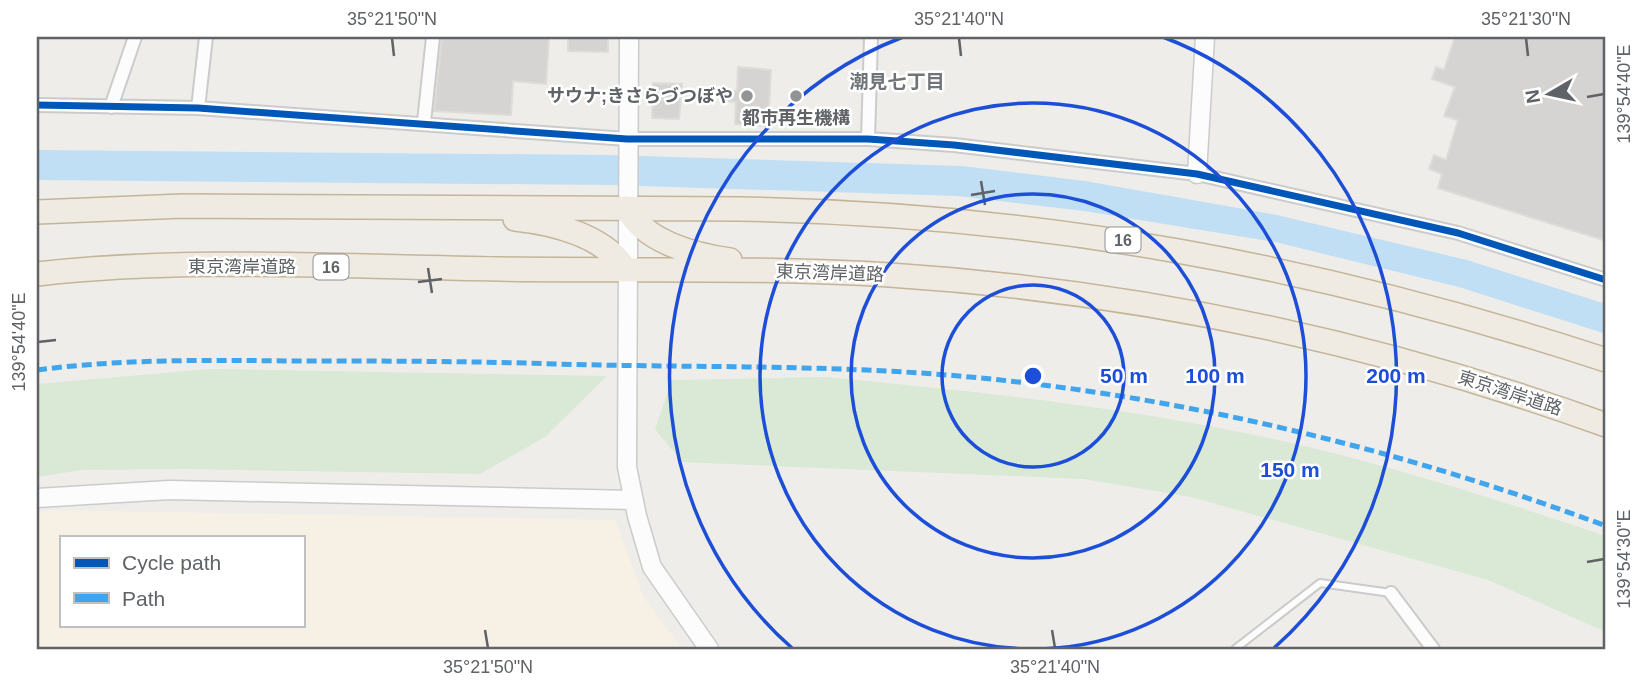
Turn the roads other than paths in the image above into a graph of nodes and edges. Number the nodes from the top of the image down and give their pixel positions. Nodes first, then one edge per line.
1 (135, 37) edge
2 (206, 37) edge
3 (433, 37) edge
4 (629, 37) edge
5 (871, 37) edge
6 (1205, 37) edge
7 (37, 106) edge
8 (111, 107) junction
9 (198, 108) junction
10 (424, 122) junction
11 (627, 139) junction
12 (867, 139) junction
13 (1197, 174) junction
14 (401, 207) junction
15 (627, 208) junction
16 (37, 212) edge
17 (626, 270) junction
18 (848, 273) junction
19 (37, 274) edge
20 (1606, 280) edge
21 (1606, 360) edge
22 (1606, 425) edge
23 (37, 498) edge
24 (633, 500) junction
25 (1391, 593) joint
26 (709, 649) edge
27 (1235, 649) edge
28 (1433, 649) edge

1 - 8 street
2 - 9 street
3 - 10 street
4 - 11 street
5 - 12 street
6 - 13 street
7 - 8 street
8 - 9 street
9 - 10 street
10 - 11 street
11 - 12 street
11 - 15 street
12 - 13 street
13 - 20 street
14 - 15 highway, 16
14 - 16 highway, 16
14 - 17 highway
15 - 17 street
15 - 18 highway
15 - 21 highway, 16
17 - 18 highway, 東京湾岸道路 / 16
17 - 19 highway, 東京湾岸道路 / 16
17 - 24 street
18 - 22 highway, 東京湾岸道路 / 16
23 - 24 street
24 - 26 street
25 - 27 lane
25 - 28 street

